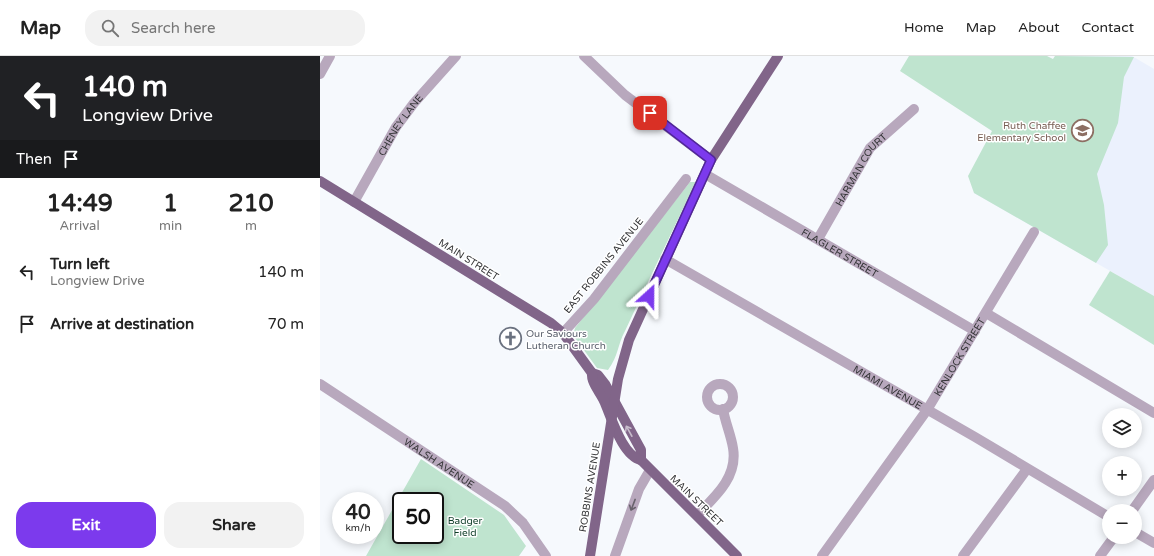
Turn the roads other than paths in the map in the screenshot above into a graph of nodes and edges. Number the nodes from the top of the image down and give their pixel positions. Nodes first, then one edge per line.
1 (330, 56) edge
2 (456, 56) edge
3 (778, 56) edge
4 (589, 58) edge
5 (320, 74) edge
6 (914, 108) dead end
7 (711, 160) junction
8 (705, 174) junction
9 (686, 179) dead end
10 (320, 181) edge
11 (354, 202) junction
12 (1034, 232) dead end
13 (818, 239) junction
14 (665, 259) junction
15 (986, 314) junction
16 (975, 331) junction
17 (563, 333) junction
18 (592, 373) junction
19 (320, 384) edge
20 (614, 403) junction
21 (723, 409) dead end
22 (926, 410) junction
23 (1154, 413) edge
24 (612, 421) junction
25 (641, 460) junction
26 (1027, 468) junction
27 (650, 470) junction
28 (1154, 480) edge
29 (1137, 504) edge
30 (1102, 513) edge
31 (697, 515) junction
32 (1142, 536) edge
33 (1154, 543) edge
34 (1109, 544) edge
35 (546, 556) edge
36 (590, 556) edge
37 (615, 556) edge
38 (737, 556) edge
39 (822, 556) edge
40 (963, 556) edge
41 (1100, 556) edge

1 - 5 street
2 - 11 street, CHENEY LANE
3 - 7 main road
4 - 7 street
6 - 13 street, HARMAN COURT
7 - 8 main road
8 - 13 street, FLAGLER STREET
8 - 14 main road
9 - 17 street, EAST ROBBINS AVENUE
10 - 11 main road, MAIN STREET
11 - 17 main road, MAIN STREET
12 - 15 street, KENLOCK STREET
13 - 16 street, FLAGLER STREET
14 - 20 main road
14 - 22 street, MIAMI AVENUE
15 - 16 street, KENLOCK STREET
15 - 23 street
16 - 22 street, KENLOCK STREET
17 - 18 main road, MAIN STREET
18 - 20 main road
18 - 24 main road, MAIN STREET
19 - 35 street, WALSH AVENUE
20 - 24 main road
25 -> 20 main road
21 - 31 street
22 - 26 street, MIAMI AVENUE
22 - 39 street, KENLOCK STREET
24 - 25 main road, MAIN STREET
24 - 36 main road, ROBBINS AVENUE
25 - 27 main road, MAIN STREET
26 - 30 street, MIAMI AVENUE
26 - 40 street
27 - 31 main road, MAIN STREET
27 -> 37 street
28 - 29 street
31 - 38 main road, MAIN STREET
32 - 33 street
34 - 41 street

